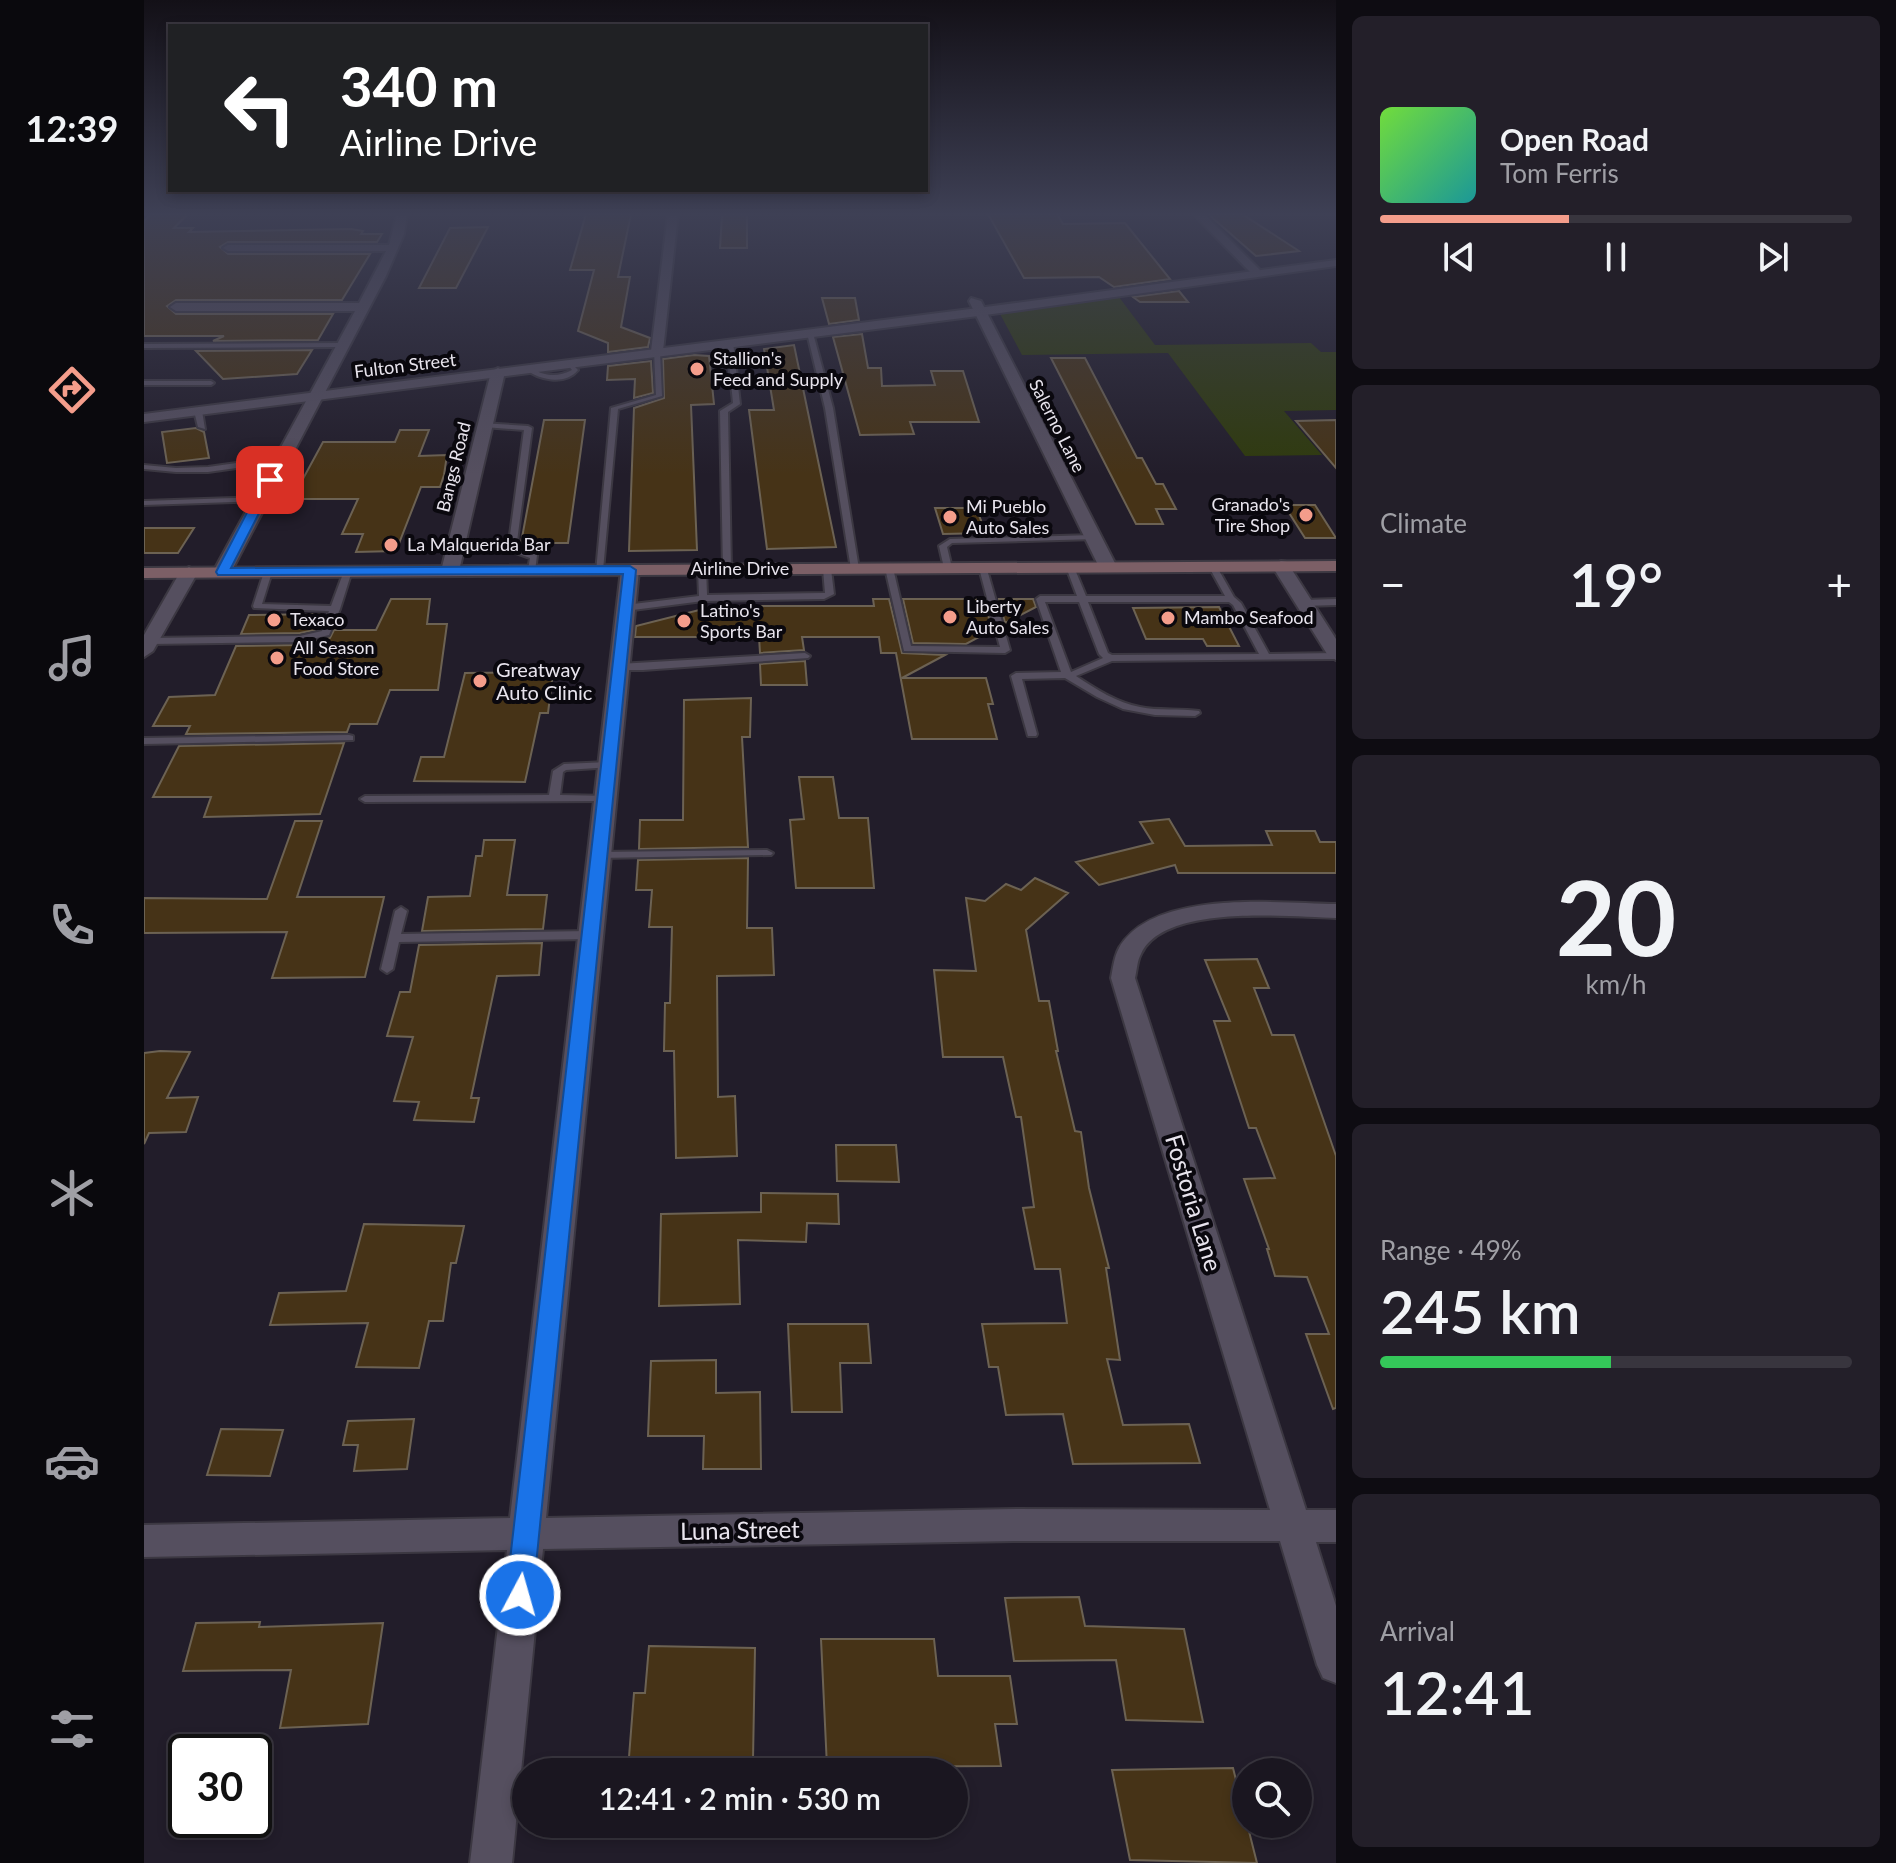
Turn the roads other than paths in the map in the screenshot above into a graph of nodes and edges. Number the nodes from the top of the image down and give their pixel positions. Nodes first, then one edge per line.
1 (365, 301) edge
2 (664, 301) edge
3 (1016, 301) edge
4 (977, 306) junction
5 (176, 307) dead end
6 (362, 307) junction
7 (810, 333) junction
8 (730, 342) junction
9 (342, 345) junction
10 (144, 346) edge
11 (659, 346) junction
12 (498, 372) junction
13 (144, 383) edge
14 (211, 383) dead end
15 (318, 389) junction
16 (144, 406) edge
17 (196, 406) junction
18 (144, 418) edge
19 (484, 425) junction
20 (202, 427) dead end
21 (280, 460) junction
22 (144, 467) edge
23 (260, 499) junction
24 (144, 503) edge
25 (1093, 537) junction
26 (1281, 566) junction
27 (1336, 566) edge
28 (1070, 567) junction
29 (1108, 567) junction
30 (1213, 567) junction
31 (889, 568) junction
32 (948, 568) junction
33 (983, 568) junction
34 (702, 569) junction
35 (727, 569) junction
36 (827, 569) junction
37 (855, 569) junction
38 (532, 570) junction
39 (599, 570) junction
40 (630, 570) junction
41 (348, 571) junction
42 (450, 571) junction
43 (189, 572) junction
44 (222, 572) junction
45 (268, 572) junction
46 (144, 573) edge
47 (703, 598) junction
48 (1231, 599) junction
49 (1083, 600) junction
50 (1336, 602) edge
51 (1304, 603) junction
52 (625, 608) junction
53 (336, 609) junction
54 (147, 646) edge
55 (1336, 655) edge
56 (805, 656) dead end
57 (1265, 656) junction
58 (1110, 658) junction
59 (619, 667) junction
60 (1067, 675) junction
61 (1195, 713) dead end
62 (1032, 734) dead end
63 (349, 738) dead end
64 (144, 741) edge
65 (608, 765) junction
66 (554, 798) junction
67 (605, 798) junction
68 (365, 799) dead end
69 (767, 853) dead end
70 (599, 855) junction
71 (401, 911) dead end
72 (1336, 911) edge
73 (590, 935) junction
74 (394, 938) junction
75 (387, 969) dead end
76 (1292, 1524) junction
77 (1336, 1526) edge
78 (526, 1535) junction
79 (144, 1541) edge
80 (1336, 1665) edge
81 (491, 1863) edge

1 - 6 street
2 - 11 street
3 - 4 street, Fulton Street
4 - 7 street, Fulton Street
4 - 11 street, Fulton Street
4 - 25 street, Salerno Lane
5 - 6 street
6 - 9 street
7 - 8 street, Fulton Street
7 - 37 lane
8 - 11 street, Fulton Street
8 - 35 lane
9 - 10 lane
9 - 15 street
11 - 12 street, Fulton Street
11 - 15 street, Fulton Street
11 - 39 lane
12 - 15 street, Fulton Street
12 - 19 street, Bangs Road
13 - 14 lane
15 - 17 street, Fulton Street
15 - 21 street
16 - 17 street, Fulton Street
17 - 18 street, Fulton Street
17 - 20 lane
19 - 38 lane
19 - 42 street, Bangs Road
21 - 22 lane
21 - 23 street
23 - 24 lane
23 - 44 street
25 - 29 street, Salerno Lane
25 - 32 lane
26 - 27 main road, Airline Drive
26 - 30 main road, Airline Drive
26 - 51 street
28 - 29 main road, Airline Drive
28 - 33 main road, Airline Drive
28 - 49 lane
29 - 30 main road, Airline Drive
30 - 48 lane
31 - 32 main road, Airline Drive
31 - 33 lane
31 - 37 main road, Airline Drive
32 - 33 main road, Airline Drive
34 - 35 main road, Airline Drive
34 - 40 main road, Airline Drive
34 - 47 lane
35 - 36 main road, Airline Drive
36 - 37 main road, Airline Drive
36 - 47 lane
38 - 39 main road, Airline Drive
38 - 42 main road, Airline Drive
39 - 40 main road, Airline Drive
40 - 52 street
41 - 42 main road, Airline Drive
41 - 45 main road, Airline Drive
41 - 53 lane
43 - 44 main road, Airline Drive
43 - 46 main road, Airline Drive
43 - 54 street
44 - 45 main road, Airline Drive
45 - 53 lane
47 - 52 lane
48 - 49 lane
48 - 57 lane
49 - 58 lane
49 - 60 lane
50 - 51 lane
51 - 55 street
52 - 59 street
53 - 54 lane
55 - 57 lane
56 - 59 lane
57 - 58 lane
58 - 60 lane
59 - 65 street
60 - 61 lane
60 - 62 lane
63 - 64 lane
65 - 66 lane
65 - 67 street
66 - 67 lane
66 - 68 lane
67 - 70 street
69 - 70 lane
70 - 73 street
71 - 74 lane
72 - 76 street, Fostoria Lane
73 - 74 lane
73 - 78 street
74 - 75 lane
76 - 77 street, Luna Street
76 - 78 street, Luna Street
76 - 80 street, Fostoria Lane
78 - 79 street, Luna Street
78 - 81 street

